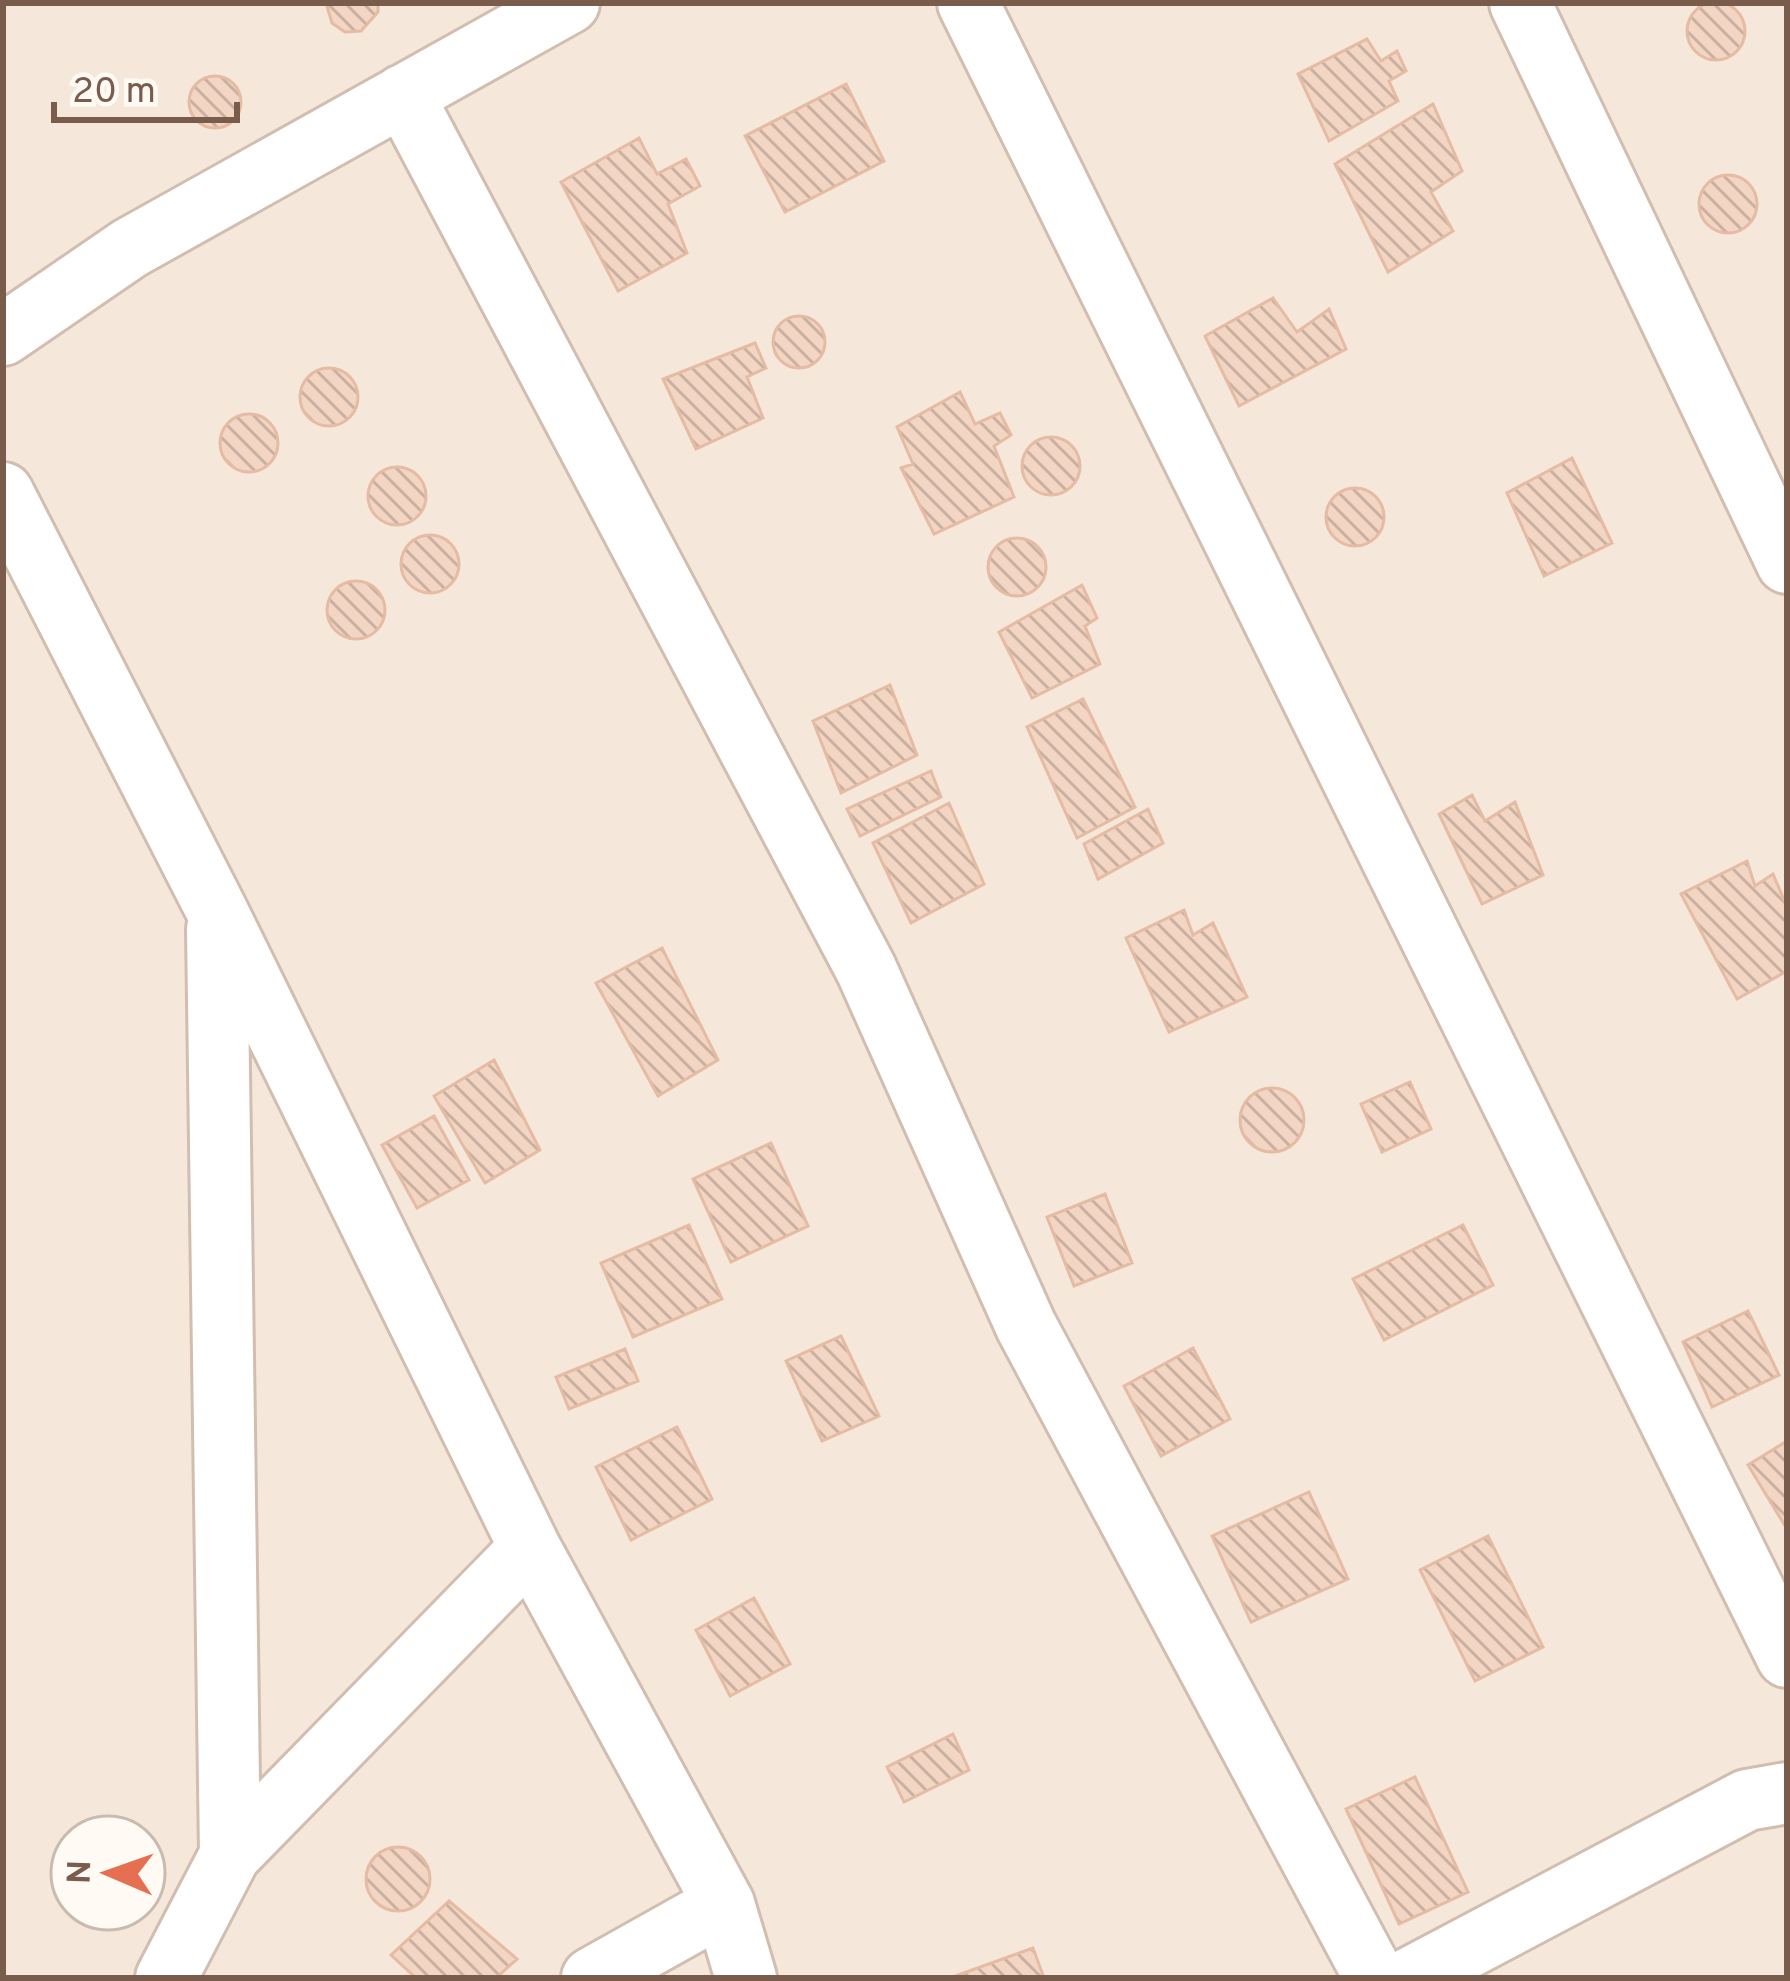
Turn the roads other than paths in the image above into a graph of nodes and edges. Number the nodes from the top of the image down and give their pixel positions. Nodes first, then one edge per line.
1 (569, 3) edge
2 (968, 3) edge
3 (1520, 3) edge
4 (404, 95) junction
5 (3, 335) edge
6 (3, 493) edge
7 (1787, 562) edge
8 (217, 911) junction
9 (530, 1548) junction
10 (1787, 1657) edge
11 (1787, 1792) edge
12 (230, 1855) junction
13 (724, 1904) junction
14 (166, 1978) edge
15 (592, 1978) edge
16 (746, 1978) edge
17 (1375, 1978) edge
18 (1410, 1978) edge

1 - 4 street
2 - 10 street
3 - 7 street
4 - 5 street
4 - 17 street
6 - 8 street
8 - 9 street
8 - 12 street
9 - 12 street
9 - 13 street
11 - 18 street
12 - 14 street
13 - 15 street
13 - 16 street

